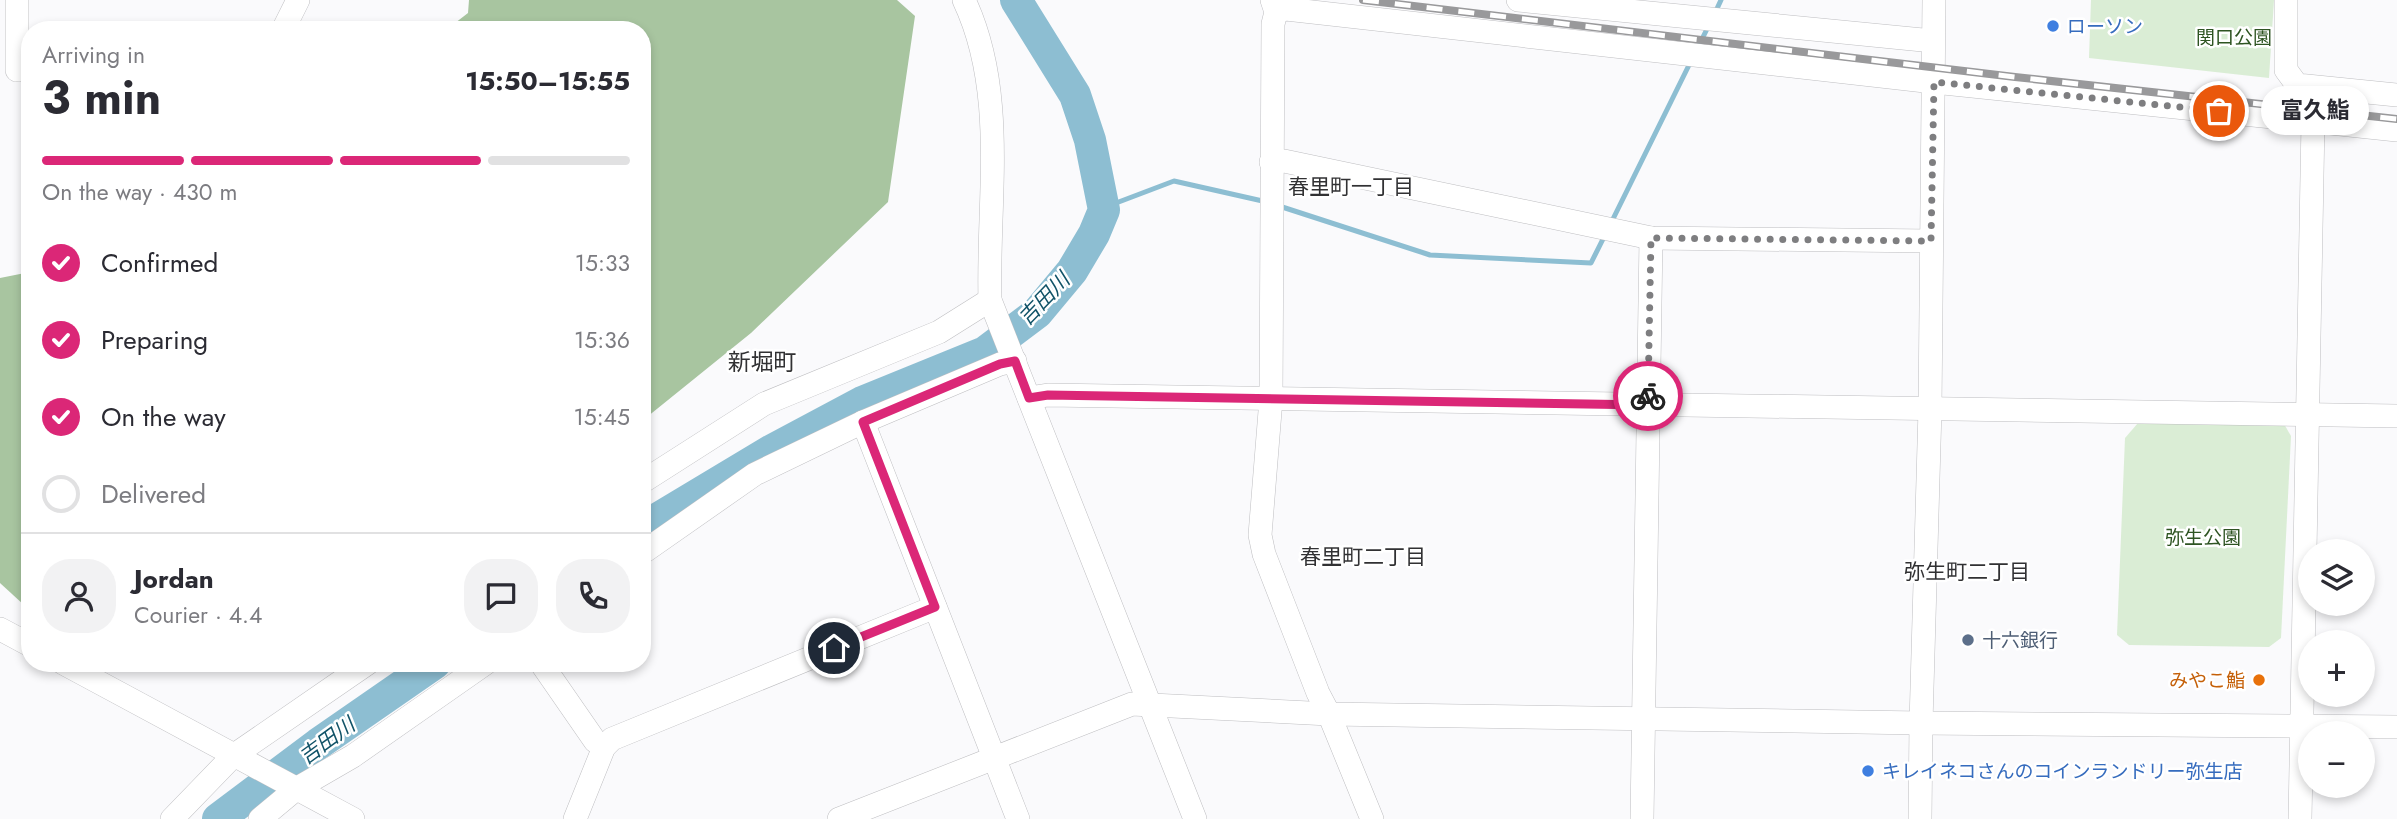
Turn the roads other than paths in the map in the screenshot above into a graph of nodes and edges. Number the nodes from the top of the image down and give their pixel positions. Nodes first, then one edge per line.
1 (17, 0) edge
2 (298, 0) edge
3 (964, 0) edge
4 (1518, 0) edge
5 (1934, 0) edge
6 (2286, 0) edge
7 (1274, 6) edge
8 (288, 21) edge
9 (1933, 41) junction
10 (16, 73) edge
11 (1934, 82) junction
12 (2397, 95) edge
13 (2313, 122) junction
14 (2397, 130) edge
15 (1272, 162) junction
16 (1651, 238) junction
17 (1931, 241) junction
18 (993, 304) junction
19 (1012, 353) junction
20 (1029, 398) junction
21 (1271, 399) junction
22 (1648, 405) junction
23 (1930, 409) junction
24 (2309, 416) junction
25 (2397, 416) edge
26 (863, 422) junction
27 (651, 476) edge
28 (651, 547) edge
29 (935, 607) junction
30 (0, 629) edge
31 (21, 640) edge
32 (79, 672) edge
33 (356, 672) edge
34 (473, 672) edge
35 (547, 672) edge
36 (1150, 705) junction
37 (1329, 714) junction
38 (1644, 719) junction
39 (2301, 721) edge
40 (1921, 723) junction
41 (2298, 726) edge
42 (2375, 727) edge
43 (2397, 727) edge
44 (604, 747) junction
45 (237, 758) junction
46 (995, 759) junction
47 (291, 786) junction
48 (2300, 798) edge
49 (172, 819) edge
50 (260, 819) edge
51 (353, 819) edge
52 (575, 819) edge
53 (839, 819) edge
54 (1018, 819) edge
55 (1195, 819) edge
56 (1372, 819) edge
57 (1642, 819) edge
58 (1920, 819) edge
59 (2300, 819) edge

1 - 10 street
2 - 8 street
3 - 18 street
4 - 9 street
5 - 9 street
6 - 12 street
7 - 11 street
7 - 15 street
9 - 11 street
11 - 13 street
11 - 17 street
13 - 14 street
13 - 24 street
15 - 16 street
15 - 21 street
16 - 17 street
16 - 22 street
17 - 23 street
18 - 19 street
18 - 27 street
19 - 20 street
19 - 26 street
20 - 21 street
20 - 36 street
21 - 22 street
21 - 37 street
22 - 23 street
22 - 38 street
23 - 24 street
23 - 40 street
24 - 25 street
24 - 39 street
26 - 28 street
26 - 29 street
29 - 44 street
29 - 46 street
30 - 31 street
32 - 45 street
33 - 45 street
34 - 47 street
35 - 44 street
36 - 37 street
36 - 46 street
36 - 55 street
37 - 38 street
37 - 56 street
38 - 40 street
38 - 57 street
40 - 41 street
40 - 58 street
42 - 43 street
44 - 52 street
45 - 47 street
45 - 49 street
46 - 53 street
46 - 54 street
47 - 50 street
47 - 51 street
48 - 59 street

